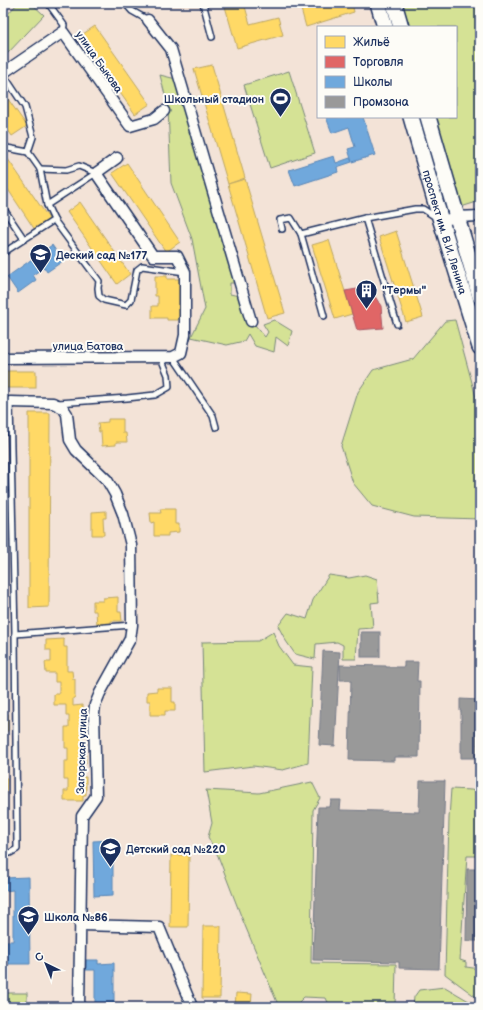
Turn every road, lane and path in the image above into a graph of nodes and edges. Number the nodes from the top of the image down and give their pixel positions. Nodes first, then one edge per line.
1 (48, 3) edge
2 (125, 3) edge
3 (203, 3) edge
4 (378, 3) edge
5 (394, 3) edge
6 (148, 20) joint
7 (385, 26) edge
8 (401, 26) edge
9 (63, 32) junction
10 (212, 37) dead end
11 (3, 73) edge
12 (164, 110) dead end
13 (411, 118) edge
14 (428, 118) edge
15 (3, 143) edge
16 (28, 152) junction
17 (117, 158) dead end
18 (40, 169) junction
19 (96, 173) junction
20 (47, 205) junction
21 (3, 208) edge
22 (480, 216) edge
23 (458, 217) junction
24 (365, 218) junction
25 (54, 220) junction
26 (441, 221) junction
27 (282, 228) dead end
28 (301, 234) junction
29 (24, 239) junction
30 (3, 253) edge
31 (185, 272) junction
32 (480, 296) edge
33 (324, 316) dead end
34 (252, 321) dead end
35 (397, 324) dead end
36 (480, 348) edge
37 (3, 358) edge
38 (161, 358) junction
39 (173, 358) junction
40 (6, 402) edge
41 (53, 404) junction
42 (216, 427) dead end
43 (132, 625) junction
44 (15, 634) junction
45 (3, 854) edge
46 (80, 925) junction
47 (78, 1007) edge
48 (192, 1007) edge

1 - 9 lane
2 - 6 lane
3 - 10 lane
4 - 7 main road
5 - 8 main road
6 - 34 street
9 - 11 street, улица Быкова
9 - 12 street, улица Быкова
11 - 16 lane
13 - 26 main road, проспект им. В.И. Ленина
14 - 23 main road, проспект им. В.И. Ленина
15 - 16 lane
16 - 18 lane
17 - 19 street
18 - 19 lane
18 - 20 lane
19 - 20 lane
19 - 31 street
20 - 25 lane
21 - 29 lane
22 - 23 street
23 - 26 street
23 - 32 main road, проспект им. В.И. Ленина
24 - 26 lane
24 - 28 lane
24 - 35 lane
25 - 29 lane
25 - 31 lane
26 - 36 main road, проспект им. В.И. Ленина
27 - 28 lane
28 - 33 lane
29 - 30 lane
31 - 39 street
37 - 38 street, улица Батова
38 - 39 street, улица Батова
38 - 41 lane
39 - 42 lane
40 - 41 street
40 - 44 lane
41 - 43 street, Загорская улица
43 - 44 lane
43 - 46 street, Загорская улица
44 - 45 lane
46 - 47 street, Загорская улица
46 - 48 street

